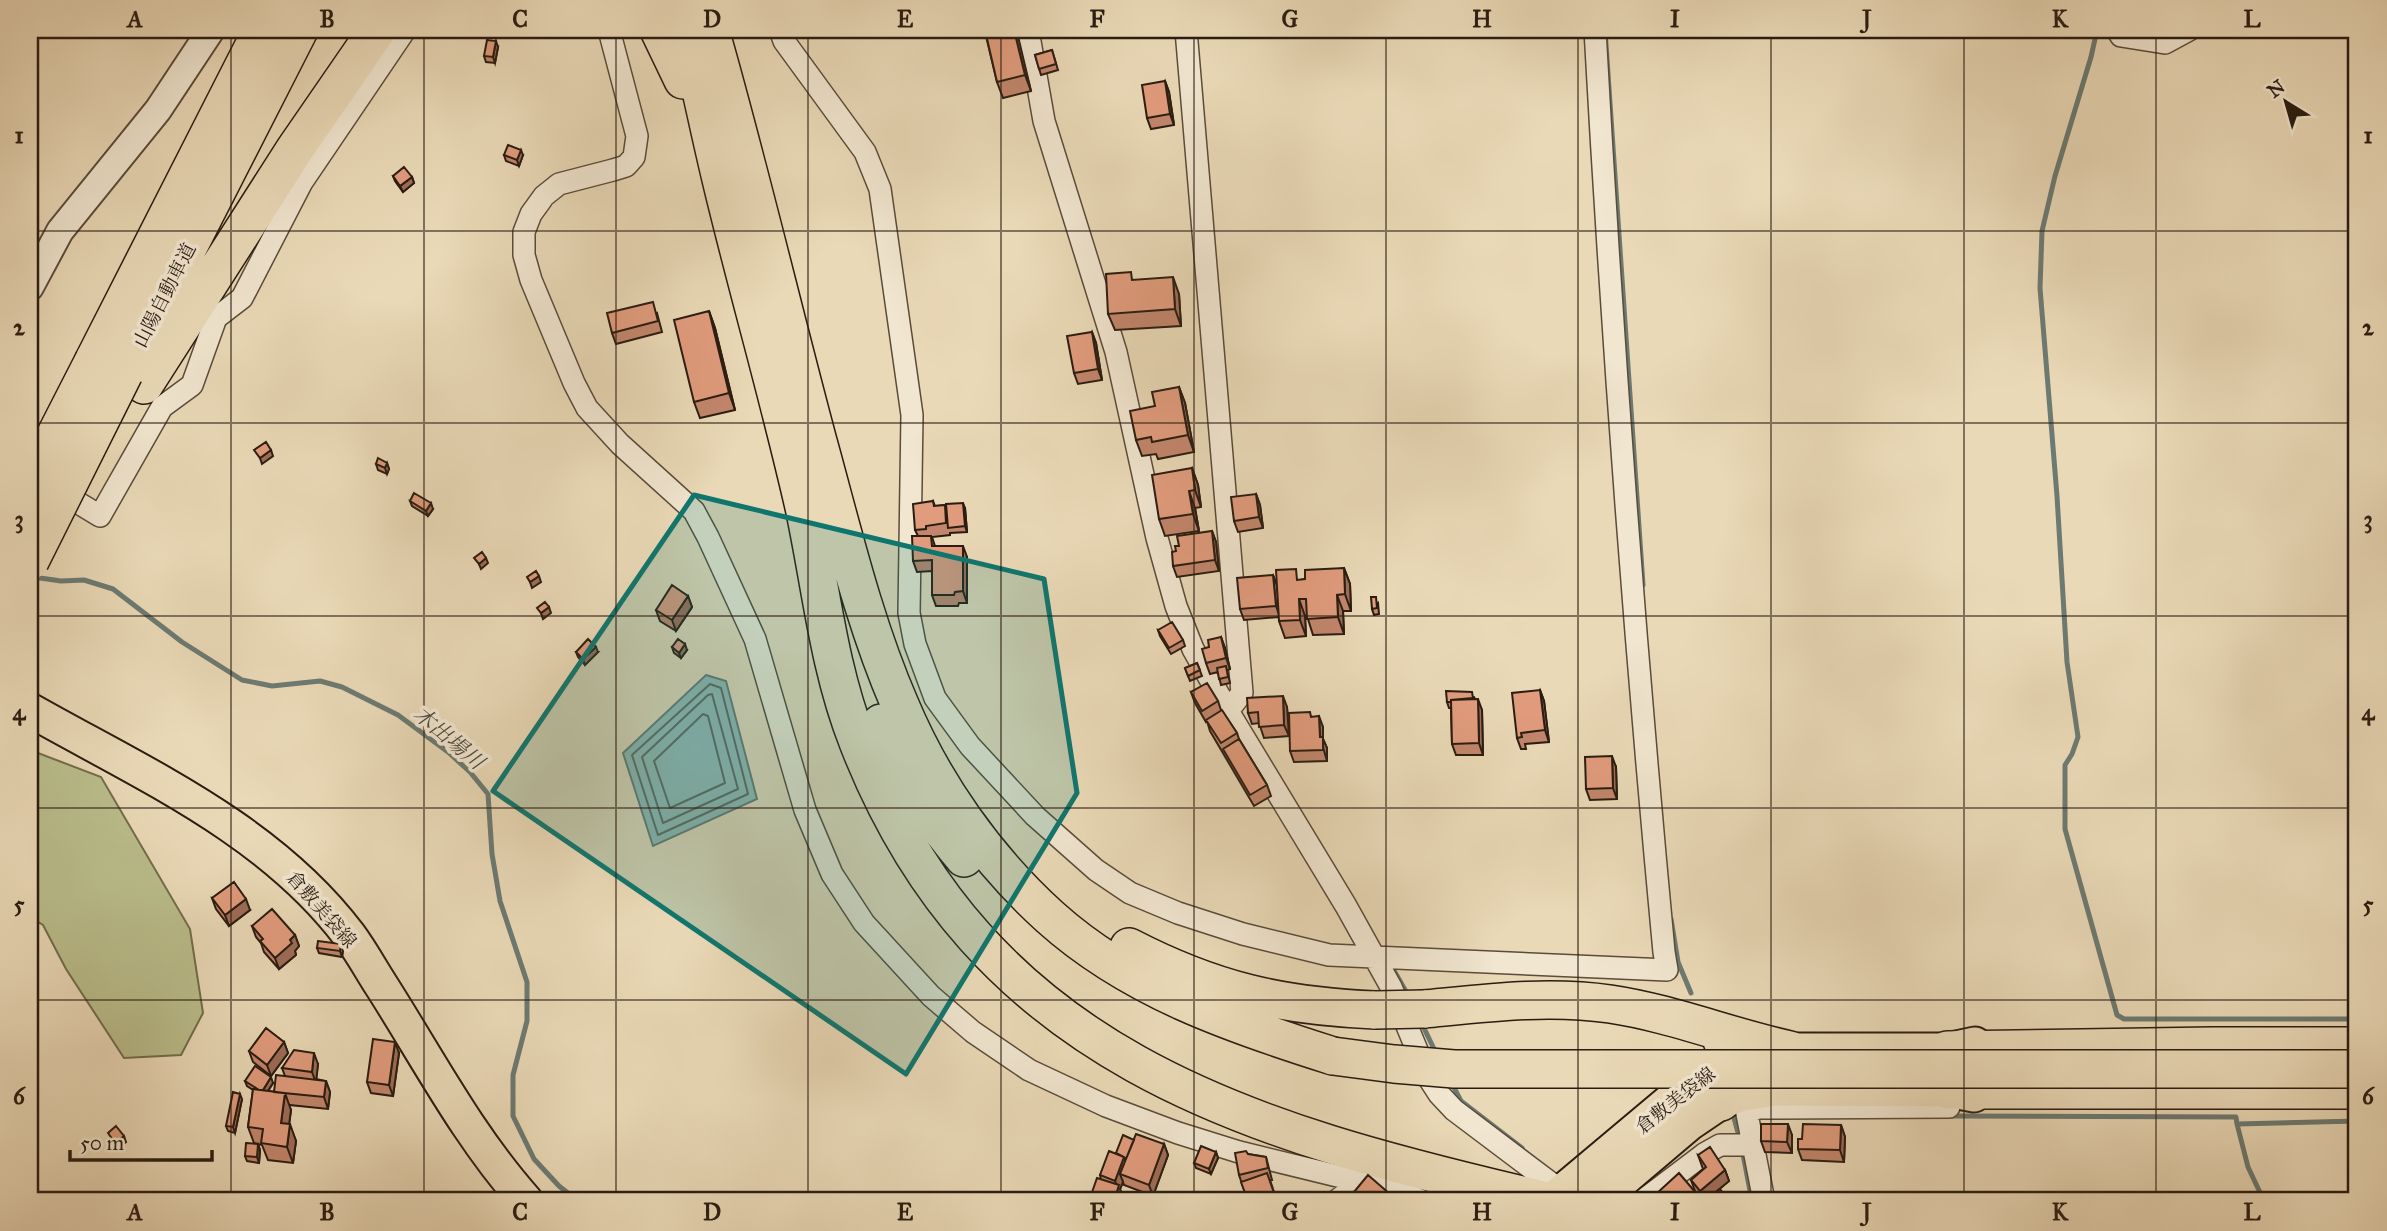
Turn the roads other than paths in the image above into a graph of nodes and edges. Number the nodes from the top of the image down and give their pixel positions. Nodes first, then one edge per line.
1 (211, 30) edge
2 (262, 30) edge
3 (299, 30) edge
4 (377, 30) edge
5 (405, 30) edge
6 (609, 30) edge
7 (659, 30) edge
8 (687, 30) edge
9 (710, 30) edge
10 (731, 30) edge
11 (780, 30) edge
12 (1028, 30) edge
13 (1186, 30) edge
14 (1594, 30) edge
15 (2117, 30) edge
16 (2189, 30) edge
17 (735, 174) junction
18 (30, 286) edge
19 (121, 373) junction
20 (30, 473) edge
21 (30, 485) edge
22 (804, 508) junction
23 (35, 550) edge
24 (30, 710) edge
25 (1228, 711) junction
26 (960, 811) junction
27 (1382, 959) junction
28 (1705, 1027) junction
29 (2357, 1031) edge
30 (2357, 1046) edge
31 (1790, 1050) junction
32 (1947, 1050) junction
33 (1333, 1056) junction
34 (1733, 1060) junction
35 (2357, 1069) edge
36 (1948, 1090) junction
37 (2357, 1090) edge
38 (1721, 1102) junction
39 (2357, 1106) edge
40 (2034, 1108) junction
41 (1744, 1144) junction
42 (1356, 1180) junction
43 (1433, 1189) edge
44 (1559, 1199) edge
45 (526, 1201) edge
46 (1336, 1201) edge
47 (1476, 1201) edge
48 (1598, 1201) edge
49 (1642, 1201) edge
50 (1764, 1201) edge

1 - 18 street
2 - 19 highway, 山陽自動車道
3 - 19 highway, 山陽自動車道
4 - 19 highway
5 - 20 street
6 - 42 street
7 - 17 highway
8 - 17 highway
9 - 17 highway
10 - 17 highway
11 - 27 street
12 - 25 street
13 - 25 street
14 - 27 street
15 - 16 street
17 - 22 highway
17 - 26 highway
19 - 21 highway, 山陽自動車道, bridge
19 - 23 highway, bridge
22 - 33 highway
22 - 43 highway
24 - 45 main road, 倉敷美袋線
25 - 27 street
26 - 28 highway, bridge
26 - 33 highway
27 - 44 street
28 - 31 highway
28 - 34 highway
29 - 32 main road, 倉敷美袋線
30 - 32 highway
31 - 32 main road, 倉敷美袋線
31 - 34 main road, 倉敷美袋線
33 - 35 highway, bridge
34 - 38 highway
34 - 44 main road, 倉敷美袋線
36 - 37 highway
36 - 38 main road, 倉敷美袋線
36 - 40 main road, 倉敷美袋線
38 - 48 main road, 倉敷美袋線
39 - 40 main road, 倉敷美袋線
40 - 41 street
41 - 49 street
41 - 50 street
42 - 43 street
42 - 46 street
43 - 44 highway
43 - 47 highway

